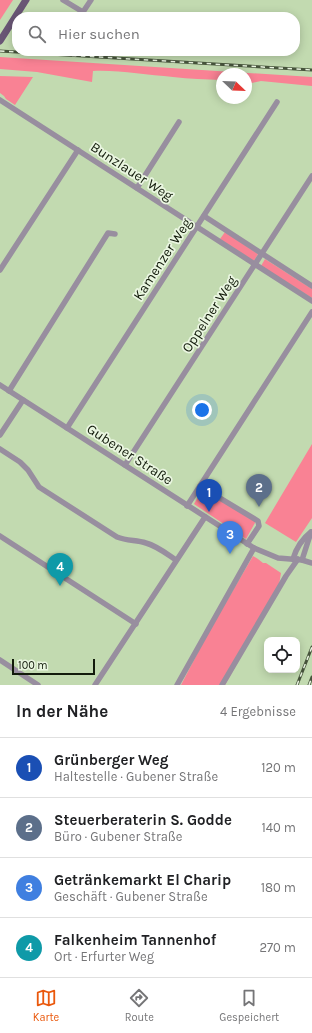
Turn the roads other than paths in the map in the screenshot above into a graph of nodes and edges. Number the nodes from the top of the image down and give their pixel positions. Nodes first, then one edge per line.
1 (26, 0) edge
2 (63, 0) edge
3 (91, 0) edge
4 (18, 12) edge
5 (12, 22) edge
6 (0, 41) edge
7 (0, 100) edge
8 (277, 102) dead end
9 (179, 122) dead end
10 (78, 150) junction
11 (312, 176) edge
12 (137, 188) junction
13 (204, 216) junction
14 (197, 227) junction
15 (115, 234) dead end
16 (262, 254) junction
17 (255, 265) junction
18 (0, 270) edge
19 (312, 286) edge
20 (312, 301) edge
21 (312, 312) edge
22 (0, 385) edge
23 (8, 391) junction
24 (23, 400) junction
25 (67, 428) junction
26 (0, 435) edge
27 (0, 449) edge
28 (125, 465) junction
29 (200, 486) junction
30 (187, 506) junction
31 (205, 517) junction
32 (311, 531) edge
33 (0, 536) edge
34 (247, 544) junction
35 (254, 548) junction
36 (176, 560) junction
37 (298, 560) junction
38 (312, 563) edge
39 (136, 624) junction
40 (0, 660) edge
41 (38, 685) edge
42 (96, 685) edge
43 (177, 685) edge
44 (222, 685) edge

1 - 4 main road
2 - 3 street
5 - 6 main road
7 - 10 street, Bunzlauer Weg
8 - 13 street, Kamenzer Weg
9 - 12 street
10 - 12 street, Bunzlauer Weg
10 - 18 street
11 - 16 street, Oppelner Weg
12 - 14 street, Bunzlauer Weg
13 - 14 street, Kamenzer Weg
13 - 16 street
14 - 17 street, Bunzlauer Weg
14 - 25 street, Kamenzer Weg
15 - 23 street
16 - 17 street, Oppelner Weg
16 - 19 street
17 - 20 street, Bunzlauer Weg
17 - 28 street, Oppelner Weg
21 - 29 street
22 - 23 street, Gubener Straße
23 - 24 street, Gubener Straße
24 - 25 street, Gubener Straße
24 - 26 street
25 - 28 street, Gubener Straße
27 - 36 street
28 - 30 street, Gubener Straße
29 - 30 street
29 - 34 street
30 - 31 street, Gubener Straße
31 - 34 street, Gubener Straße
31 - 36 street
32 - 37 street
32 - 37 street
33 - 39 street
34 - 35 street, Gubener Straße
35 - 37 street, Gubener Straße
35 - 43 street
36 - 39 street
37 - 38 street, Gubener Straße
37 - 44 street
39 - 42 street
40 - 41 street

